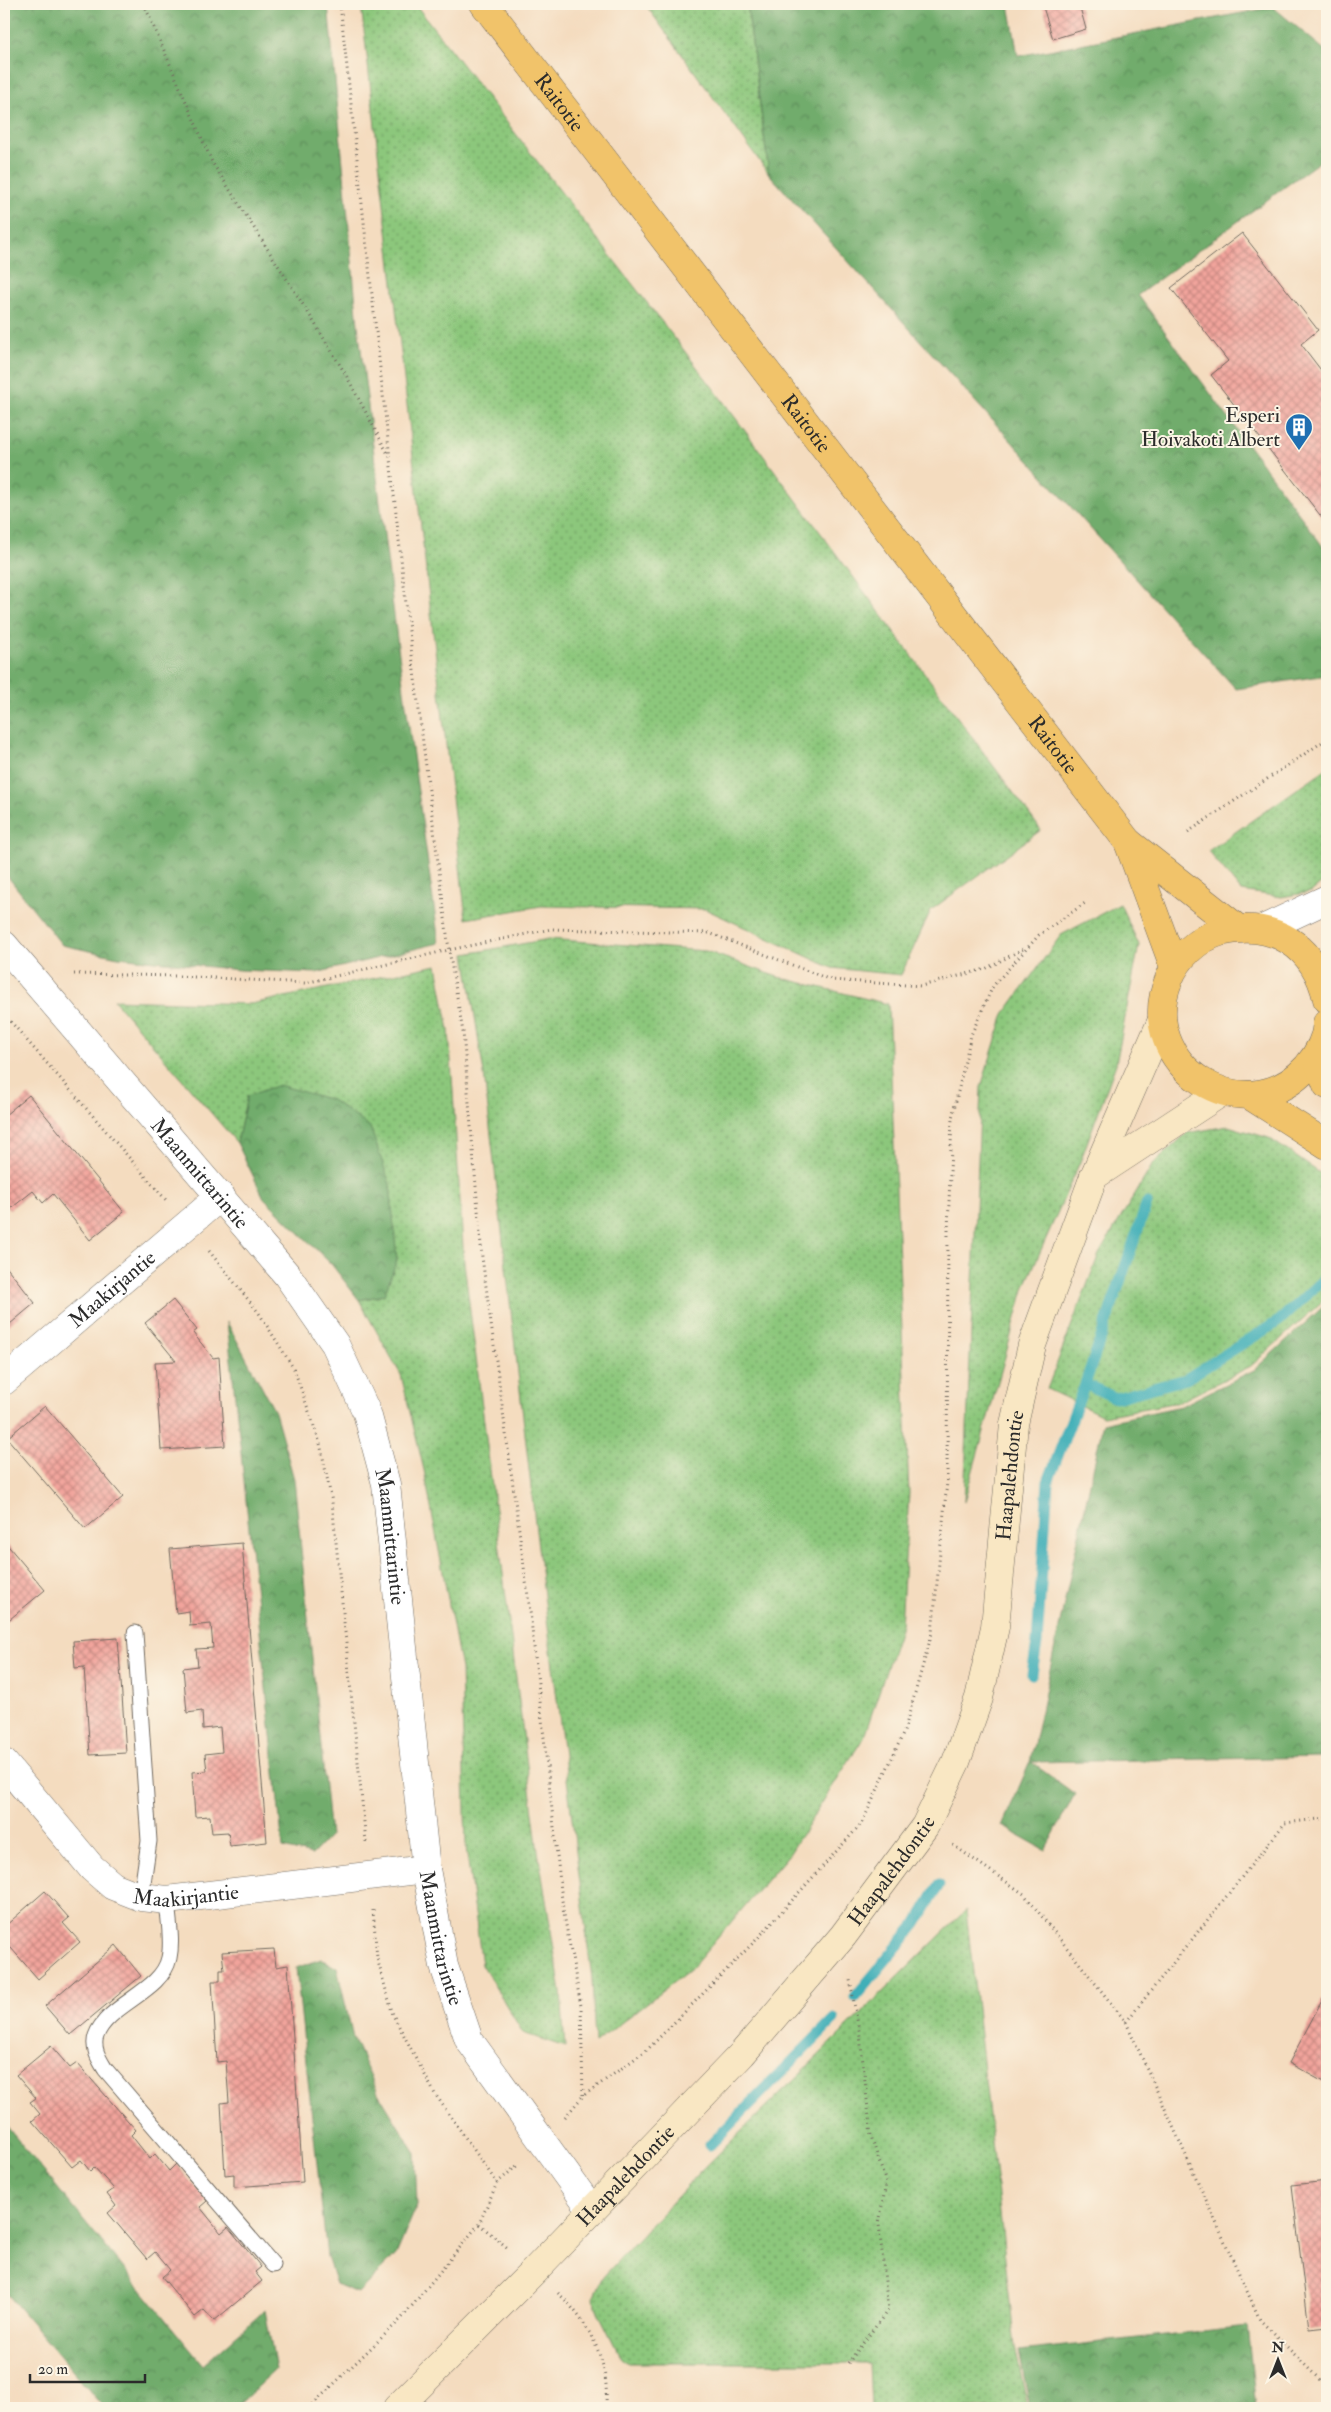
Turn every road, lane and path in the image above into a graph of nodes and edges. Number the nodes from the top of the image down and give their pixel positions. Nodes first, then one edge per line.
1 (144, 4) edge
2 (340, 4) edge
3 (484, 4) edge
4 (389, 456) junction
5 (1327, 739) edge
6 (1188, 832) dead end
7 (1128, 842) junction
8 (1327, 899) edge
9 (1085, 903) dead end
10 (1250, 929) junction
11 (4, 945) edge
12 (1025, 948) junction
13 (449, 950) junction
14 (1174, 967) junction
15 (27, 973) junction
16 (1327, 999) edge
17 (4, 1014) edge
18 (1162, 1020) junction
19 (1327, 1023) edge
20 (1316, 1057) junction
21 (1327, 1085) edge
22 (1222, 1092) junction
23 (1249, 1095) junction
24 (1327, 1145) edge
25 (1094, 1176) junction
26 (221, 1196) junction
27 (188, 1225) junction
28 (4, 1381) edge
29 (135, 1633) dead end
30 (4, 1762) edge
31 (1327, 1818) edge
32 (925, 1826) junction
33 (426, 1869) junction
34 (370, 1877) junction
35 (154, 1899) junction
36 (843, 1936) junction
37 (1126, 2022) junction
38 (583, 2096) junction
39 (544, 2142) junction
40 (497, 2183) junction
41 (592, 2210) junction
42 (479, 2224) junction
43 (273, 2265) dead end
44 (534, 2271) junction
45 (848, 2363) dead end
46 (1327, 2387) edge
47 (309, 2408) edge
48 (397, 2408) edge
49 (606, 2408) edge

1 - 4 path
2 - 4 path
3 - 7 main road, Raitotie
4 - 13 path
5 - 6 path
7 - 10 main road, Raitotie
7 - 14 main road, Raitotie
8 - 10 street
9 - 12 path
10 - 14 main road
10 - 16 main road, Raitotie
11 - 15 street, Maanmittarintie
12 - 13 path
12 - 38 path
13 - 15 path
13 - 38 path
14 - 18 main road
15 - 26 street, Maanmittarintie
17 - 27 path
18 - 22 main road
18 - 25 street, Haapalehdontie
19 - 20 main road
20 - 21 main road
20 - 23 main road
22 - 23 main road
22 - 25 street
23 - 24 main road
25 - 32 street, Haapalehdontie
26 - 27 street, Maakirjantie
26 - 33 street, Maanmittarintie
27 - 28 street, Maakirjantie
27 - 34 path
29 - 35 lane
30 - 35 street, Maakirjantie
31 - 37 path
32 - 36 street, Haapalehdontie
32 - 37 path
33 - 34 street, Maakirjantie
33 - 39 street, Maanmittarintie
34 - 35 street, Maakirjantie
34 - 40 path
35 - 43 lane
36 - 41 street, Haapalehdontie
36 - 45 path
37 - 46 path
38 - 39 path
39 - 40 path
39 - 41 street, Maanmittarintie
40 - 42 path
41 - 44 street, Haapalehdontie
42 - 44 path
42 - 47 path
44 - 48 street, Haapalehdontie
44 - 49 path

